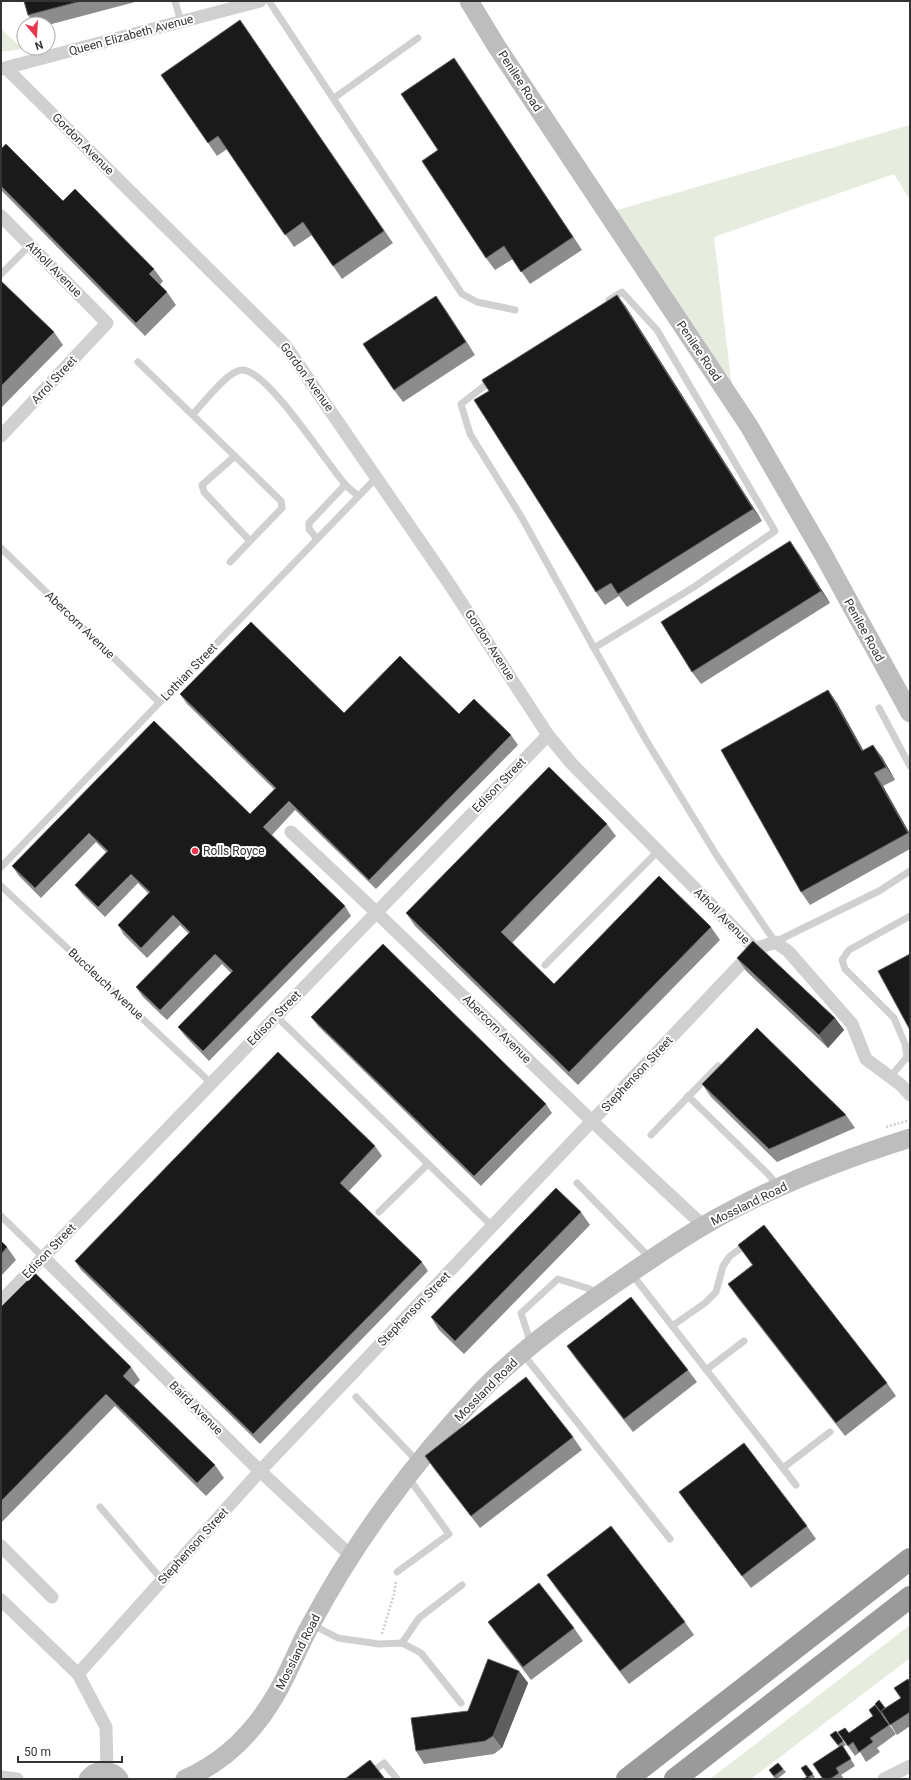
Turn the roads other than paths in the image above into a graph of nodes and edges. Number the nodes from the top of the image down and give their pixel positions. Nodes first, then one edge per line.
1 (175, 1) edge
2 (260, 1) edge
3 (269, 1) edge
4 (469, 1) edge
5 (180, 22) junction
6 (418, 38) dead end
7 (4, 69) edge
8 (334, 98) junction
9 (1, 216) edge
10 (30, 245) junction
11 (1, 274) edge
12 (603, 304) edge
13 (515, 310) dead end
14 (107, 323) joint
15 (138, 362) dead end
16 (496, 376) edge
17 (193, 414) junction
18 (1, 436) edge
19 (235, 456) junction
20 (377, 477) junction
21 (345, 485) junction
22 (358, 496) junction
23 (317, 539) junction
24 (250, 541) junction
25 (1, 548) edge
26 (230, 562) dead end
27 (594, 648) junction
28 (160, 702) junction
29 (879, 708) dead end
30 (910, 713) edge
31 (548, 735) junction
32 (910, 766) edge
33 (291, 832) dead end
34 (658, 851) junction
35 (1, 867) edge
36 (910, 871) edge
37 (1, 886) edge
38 (377, 911) junction
39 (910, 916) edge
40 (775, 942) junction
41 (755, 949) junction
42 (545, 965) dead end
43 (276, 1016) junction
44 (909, 1058) edge
45 (718, 1066) edge
46 (890, 1077) junction
47 (211, 1083) junction
48 (910, 1095) edge
49 (688, 1096) junction
50 (592, 1123) junction
51 (651, 1135) dead end
52 (910, 1138) edge
53 (428, 1164) junction
54 (577, 1183) dead end
55 (779, 1188) junction
56 (379, 1212) dead end
57 (1, 1216) edge
58 (704, 1226) junction
59 (493, 1227) junction
60 (753, 1240) edge
61 (43, 1257) junction
62 (651, 1259) junction
63 (630, 1273) junction
64 (600, 1294) junction
65 (1, 1301) edge
66 (672, 1326) junction
67 (744, 1341) dead end
68 (527, 1350) junction
69 (706, 1370) junction
70 (356, 1397) dead end
71 (830, 1432) dead end
72 (783, 1468) junction
73 (414, 1470) junction
74 (260, 1472) junction
75 (796, 1485) dead end
76 (100, 1507) dead end
77 (670, 1539) dead end
78 (1, 1546) edge
79 (351, 1556) junction
80 (910, 1559) edge
81 (397, 1572) road end
82 (162, 1580) junction
83 (462, 1585) dead end
84 (52, 1597) dead end
85 (910, 1597) edge
86 (1, 1600) edge
87 (311, 1624) junction
88 (402, 1644) junction
89 (78, 1674) junction
90 (461, 1703) dead end
91 (688, 1730) junction
92 (910, 1766) edge
93 (113, 1775) edge
94 (1, 1777) edge
95 (17, 1779) edge
96 (88, 1779) edge
97 (185, 1779) edge
98 (363, 1779) edge
99 (397, 1779) edge
100 (623, 1779) edge
101 (627, 1779) edge
102 (675, 1779) edge
103 (884, 1779) edge

1 - 5 lane
2 - 5 street, Queen Elizabeth Avenue
3 - 8 lane
4 - 30 street, Penilee Road
5 - 7 street, Queen Elizabeth Avenue
6 - 8 lane
7 - 20 street, Gordon Avenue
8 - 13 lane
9 - 10 street, Atholl Avenue
10 - 11 lane
10 - 14 street, Atholl Avenue
12 - 27 lane
14 - 18 street, Arrol Street
15 - 17 lane
16 - 27 lane
17 - 19 lane
17 - 21 lane
19 - 24 lane
19 - 24 lane
20 - 22 lane, Lothian Street
20 - 31 street, Gordon Avenue
21 - 22 lane
21 - 23 lane
22 - 23 lane, Lothian Street
23 - 28 lane, Lothian Street
24 - 26 lane
25 - 28 lane, Abercorn Avenue
27 - 40 lane
28 - 35 lane, Lothian Street
29 - 32 lane
31 - 34 street, Atholl Avenue
31 - 38 street, Edison Street
33 - 38 street, Abercorn Avenue
34 - 41 street, Atholl Avenue
34 - 42 lane
36 - 40 lane
37 - 47 lane, Buccleuch Avenue
38 - 43 street, Edison Street
38 - 50 street, Abercorn Avenue
39 - 44 lane
40 - 41 street, Atholl Avenue
40 - 46 street
41 - 50 street, Stephenson Street
43 - 47 street, Edison Street
43 - 53 lane
44 - 46 lane
45 - 49 lane
46 - 48 street
47 - 61 street, Edison Street
49 - 51 lane
49 - 55 lane
50 - 58 street, Abercorn Avenue
50 - 59 street, Stephenson Street
52 - 55 street, Mossland Road
53 - 56 lane
53 - 59 lane
54 - 62 lane
55 - 58 street, Mossland Road
57 - 61 lane
58 - 62 street, Mossland Road
59 - 74 street, Stephenson Street
60 - 66 lane
61 - 65 street, Edison Street
61 - 74 street, Baird Avenue
62 - 63 street, Mossland Road
63 - 64 street, Mossland Road
63 - 66 lane
64 - 68 street, Mossland Road
64 - 68 lane
66 - 69 lane
67 - 69 lane
68 - 73 street, Mossland Road
68 - 77 lane
69 - 72 lane
70 - 73 lane
71 - 72 lane
72 - 75 lane
73 - 79 street, Mossland Road
73 - 81 lane
74 - 79 street, Baird Avenue
74 - 82 street, Stephenson Street
76 - 82 lane
78 - 84 street
79 - 87 street, Mossland Road
80 - 91 highway
82 - 89 street, Stephenson Street
83 - 88 lane
85 - 102 highway
86 - 89 street
87 - 88 lane
87 - 97 street, Mossland Road
88 - 90 lane
89 - 93 street
91 - 100 highway
91 - 101 highway
92 - 103 street
93 - 96 street
94 - 95 street
98 - 99 lane

